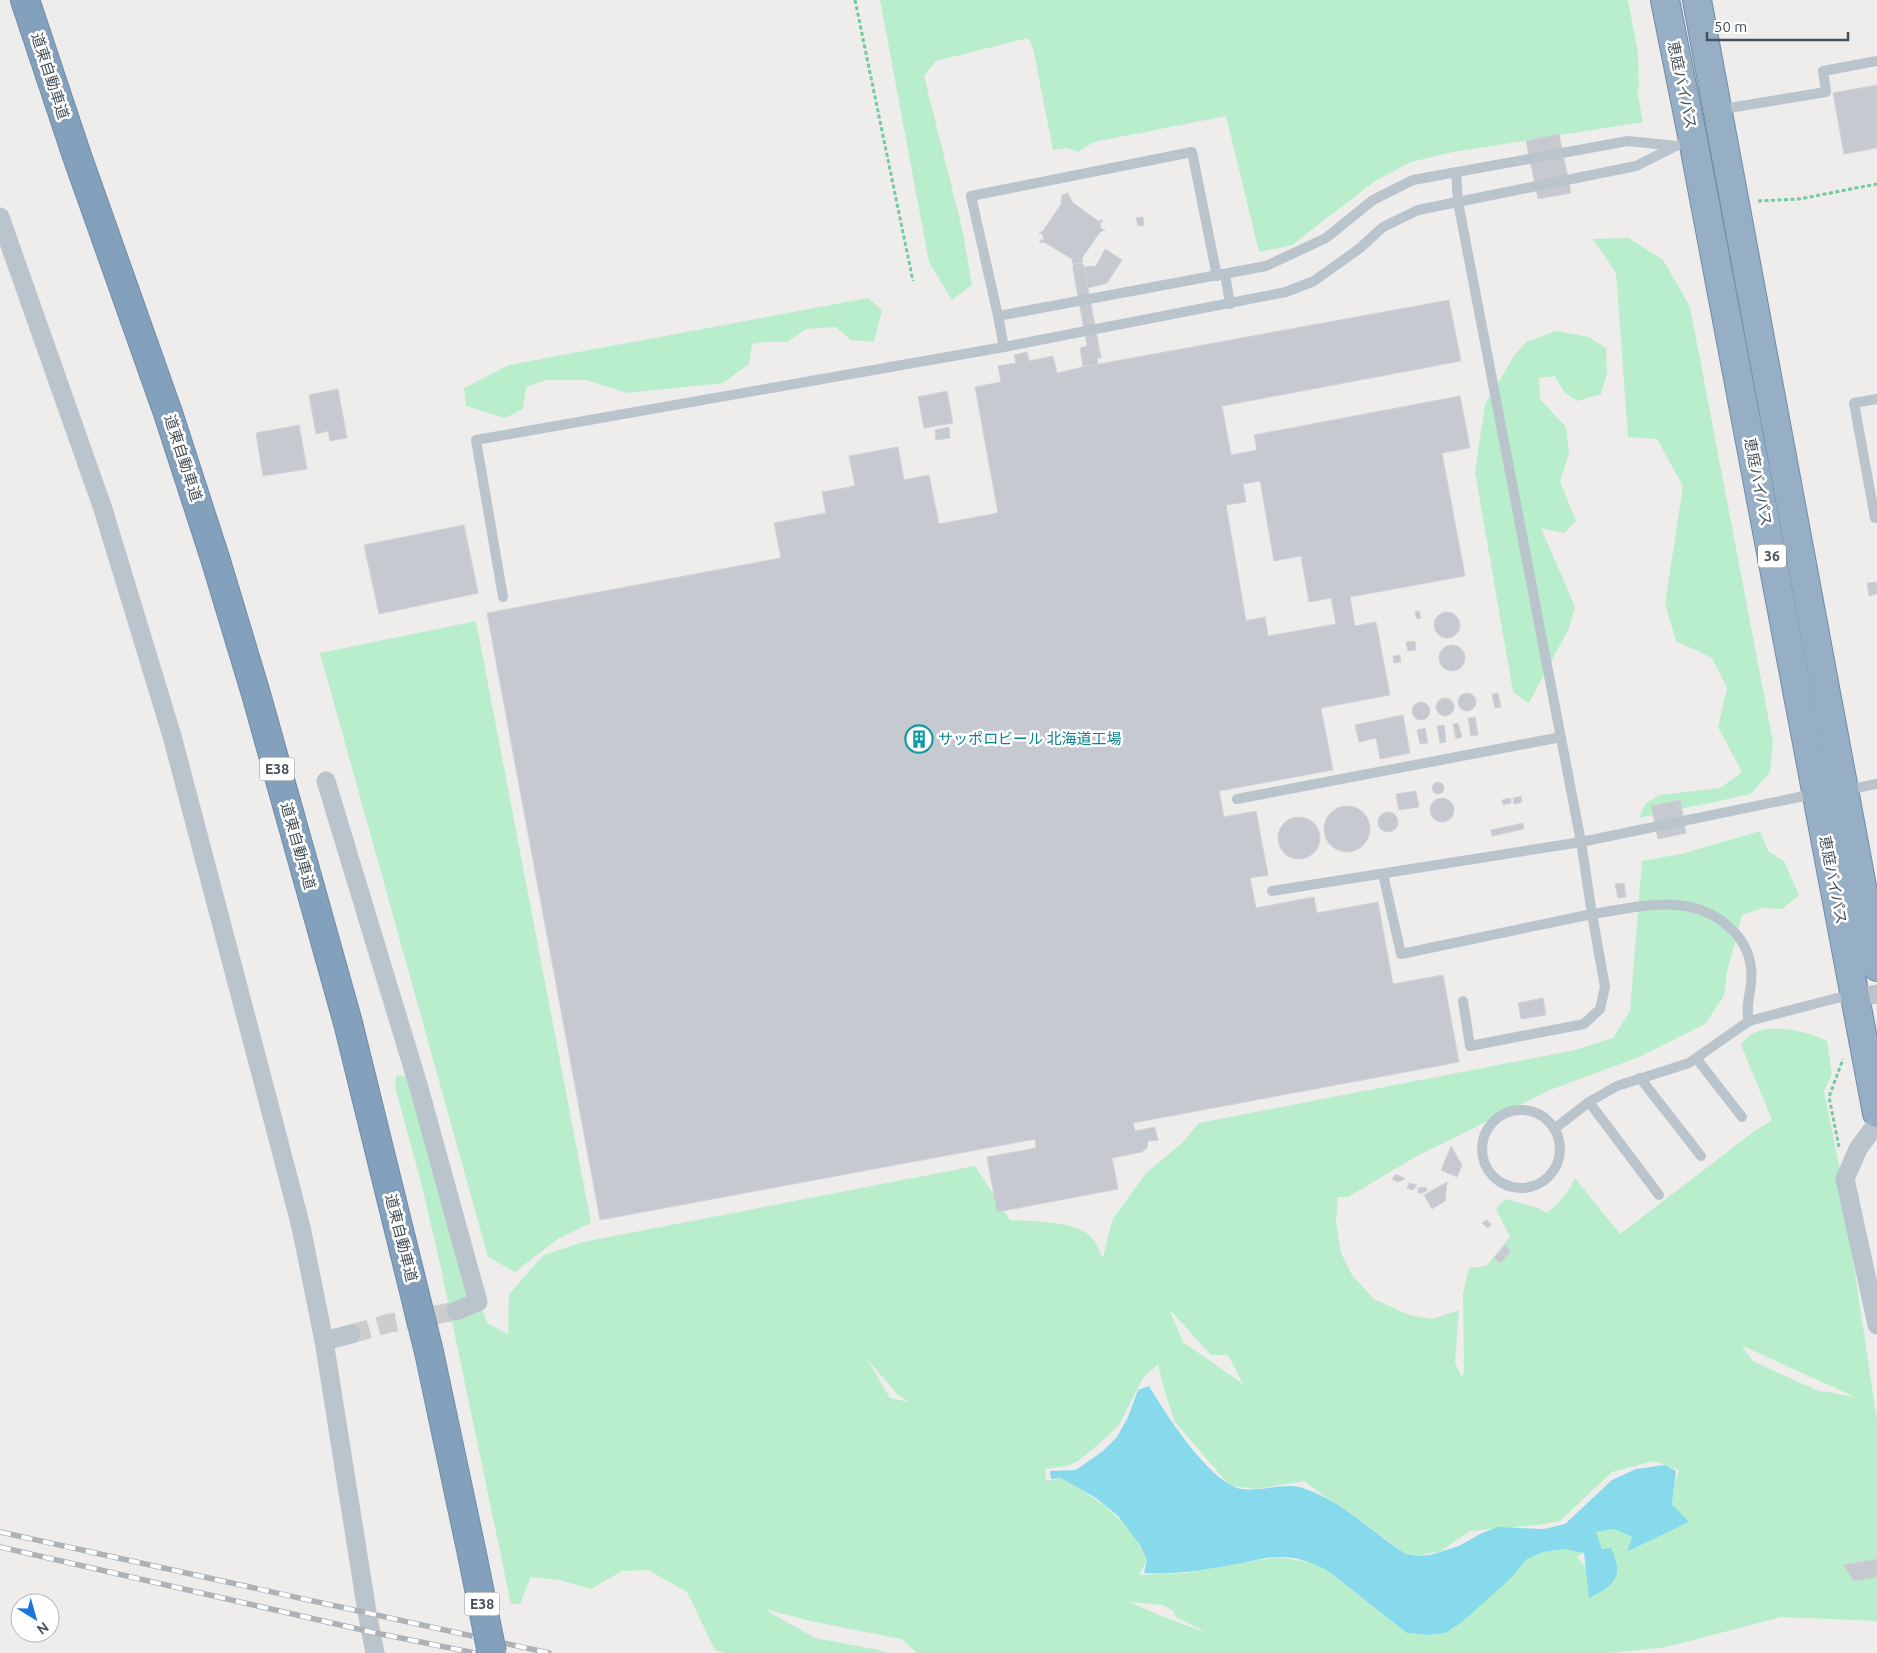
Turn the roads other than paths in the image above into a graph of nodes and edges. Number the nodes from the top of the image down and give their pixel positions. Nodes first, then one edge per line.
1 (25, 0) edge
2 (1664, 0) edge
3 (1697, 0) edge
4 (1877, 61) edge
5 (1718, 110) junction
6 (1684, 143) junction
7 (1456, 172) junction
8 (1458, 202) junction
9 (0, 217) edge
10 (1221, 275) junction
11 (1230, 304) junction
12 (998, 316) junction
13 (1004, 348) junction
14 (1877, 398) edge
15 (1877, 518) edge
16 (502, 598) dead end
17 (1561, 737) junction
18 (326, 781) dead end
19 (1877, 784) edge
20 (1831, 792) junction
21 (1237, 799) dead end
22 (1582, 842) junction
23 (1383, 874) junction
24 (1272, 891) dead end
25 (1592, 914) junction
26 (1877, 967) edge
27 (1866, 996) edge
28 (1463, 1001) dead end
29 (1749, 1021) junction
30 (1696, 1058) junction
31 (1640, 1078) junction
32 (1589, 1102) junction
33 (1877, 1113) edge
34 (1742, 1117) dead end
35 (1877, 1123) edge
36 (1554, 1129) junction
37 (1701, 1156) dead end
38 (1659, 1195) dead end
39 (456, 1311) tunnel mouth
40 (1877, 1325) edge
41 (351, 1334) tunnel mouth
42 (324, 1341) junction
43 (375, 1653) edge
44 (492, 1653) edge

1 - 44 highway, 道東自動車道 / E38, bridge
2 - 6 highway, 恵庭バイパス / 36
3 - 5 highway, 恵庭バイパス / 36
4 - 5 lane
5 - 20 highway, 恵庭バイパス / 36
6 - 7 lane
6 - 8 lane
6 - 20 highway, 恵庭バイパス / 36
7 - 8 lane
7 - 10 lane
8 - 11 lane
8 - 17 lane
9 - 42 street
10 - 11 lane
10 - 12 lane
10 - 12 lane
11 - 13 lane
12 - 13 lane
13 - 16 lane
14 - 15 lane
17 - 21 lane
17 - 22 lane
18 - 39 street
19 - 20 lane
20 - 22 lane
20 - 26 highway, 恵庭バイパス / 36
20 - 27 highway, 恵庭バイパス / 36
22 - 23 lane
22 - 25 lane
23 - 24 lane
23 - 25 lane
25 - 28 lane
25 - 29 lane
27 - 29 lane
27 - 33 highway, 恵庭バイパス / 36
29 - 30 lane
30 - 31 lane
30 - 34 lane
31 - 32 lane
31 - 37 lane
32 - 36 lane
32 - 38 lane
35 - 40 street
36 - 36 lane
41 - 42 street
42 - 43 street

